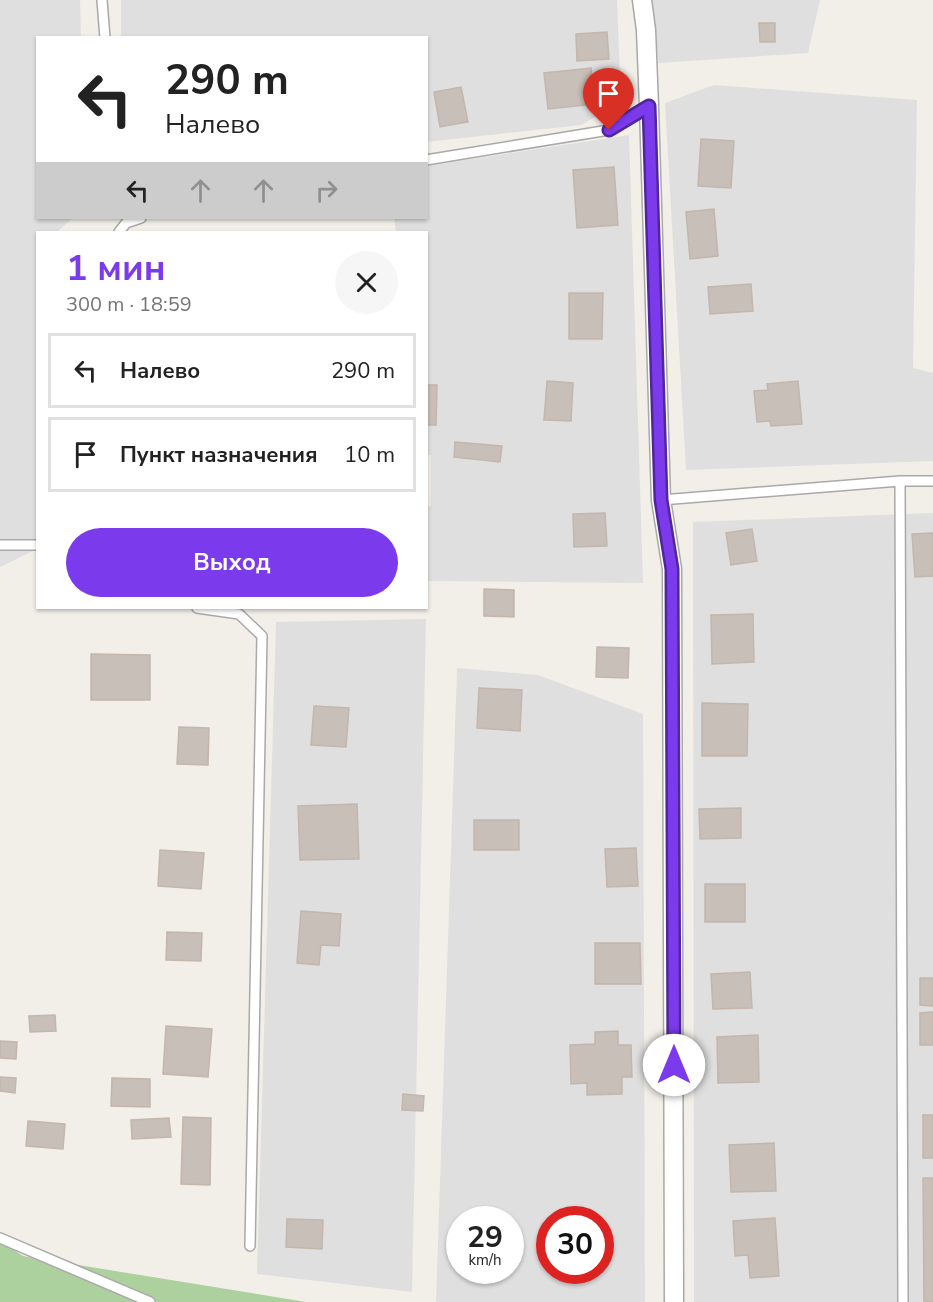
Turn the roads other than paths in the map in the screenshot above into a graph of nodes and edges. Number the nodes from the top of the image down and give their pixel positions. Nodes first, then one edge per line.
1 (102, 0) edge
2 (642, 0) edge
3 (105, 36) edge
4 (649, 106) junction
5 (428, 160) edge
6 (900, 481) junction
7 (933, 481) edge
8 (661, 500) junction
9 (0, 545) edge
10 (36, 545) edge
11 (204, 609) edge
12 (0, 1238) edge
13 (250, 1246) dead end
14 (150, 1302) edge
15 (675, 1302) edge
16 (903, 1302) edge

1 - 3 lane
2 - 4 street
4 - 5 lane
4 - 8 street
6 - 7 lane
6 - 8 lane
6 - 16 lane
8 - 15 street
9 - 10 lane
11 - 13 lane
12 - 14 lane

